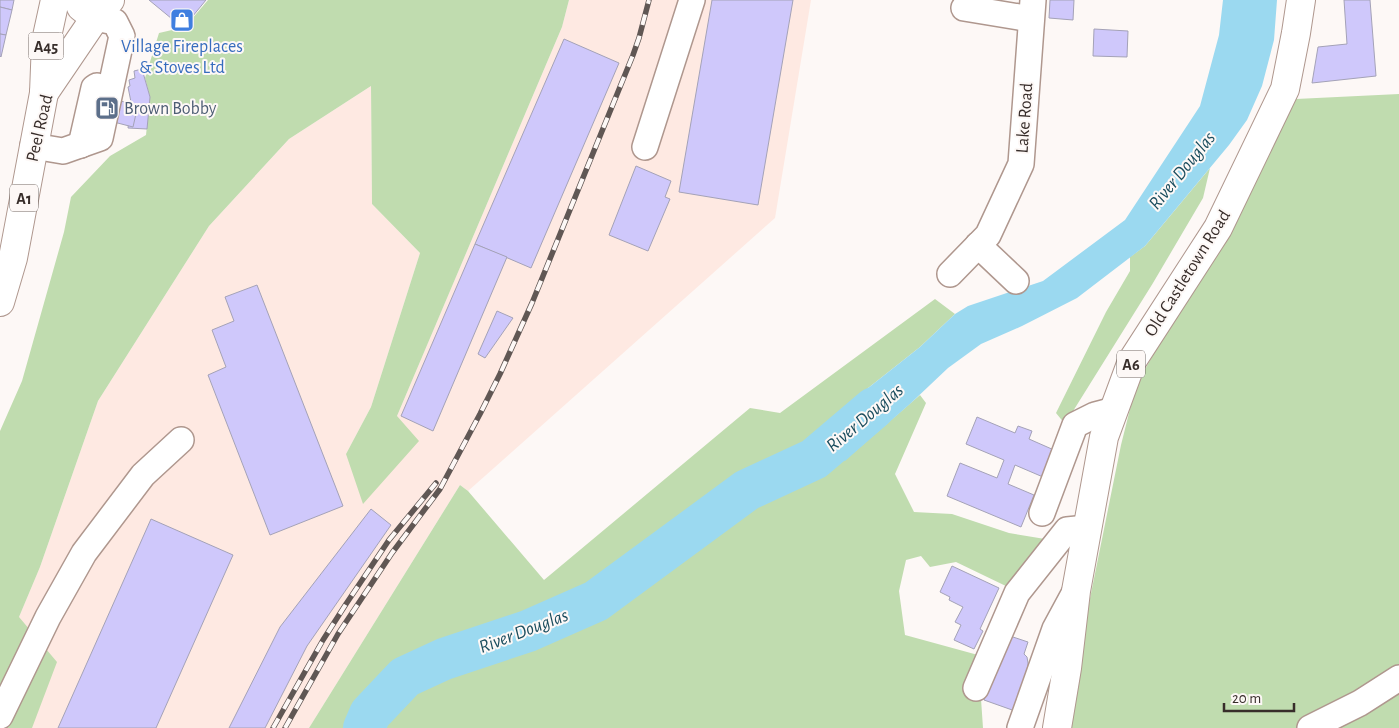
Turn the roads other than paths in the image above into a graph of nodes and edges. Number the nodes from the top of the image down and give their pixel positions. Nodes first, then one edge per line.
1 (55, 0) edge
2 (692, 0) edge
3 (1301, 0) edge
4 (94, 6) edge
5 (964, 8) dead end
6 (1032, 9) edge
7 (44, 93) junction
8 (33, 146) junction
9 (645, 147) dead end
10 (978, 245) junction
11 (950, 274) dead end
12 (1016, 281) dead end
13 (0, 302) edge
14 (1114, 410) junction
15 (181, 440) dead end
16 (1042, 513) dead end
17 (1087, 528) junction
18 (1076, 591) junction
19 (1399, 678) edge
20 (976, 688) dead end
21 (0, 716) edge
22 (1020, 728) edge
23 (1057, 728) edge
24 (1310, 728) edge

1 - 7 main road, A45
2 - 9 street
3 - 14 main road, Old Castletown Road / A6
4 - 7 main road, Peel Road / A1
4 - 8 street
5 - 6 street
6 - 10 street, Lake Road
7 - 8 main road, Peel Road / A1
8 - 13 main road, Peel Road / A1
10 - 11 street, Lake Road
10 - 12 street
14 - 16 street
14 - 17 main road, Old Castletown Road / A6
15 - 21 street
17 - 18 main road, Old Castletown Road / A6
17 - 20 street
18 - 22 street
18 - 23 main road, Old Castletown Road / A6
19 - 24 street

